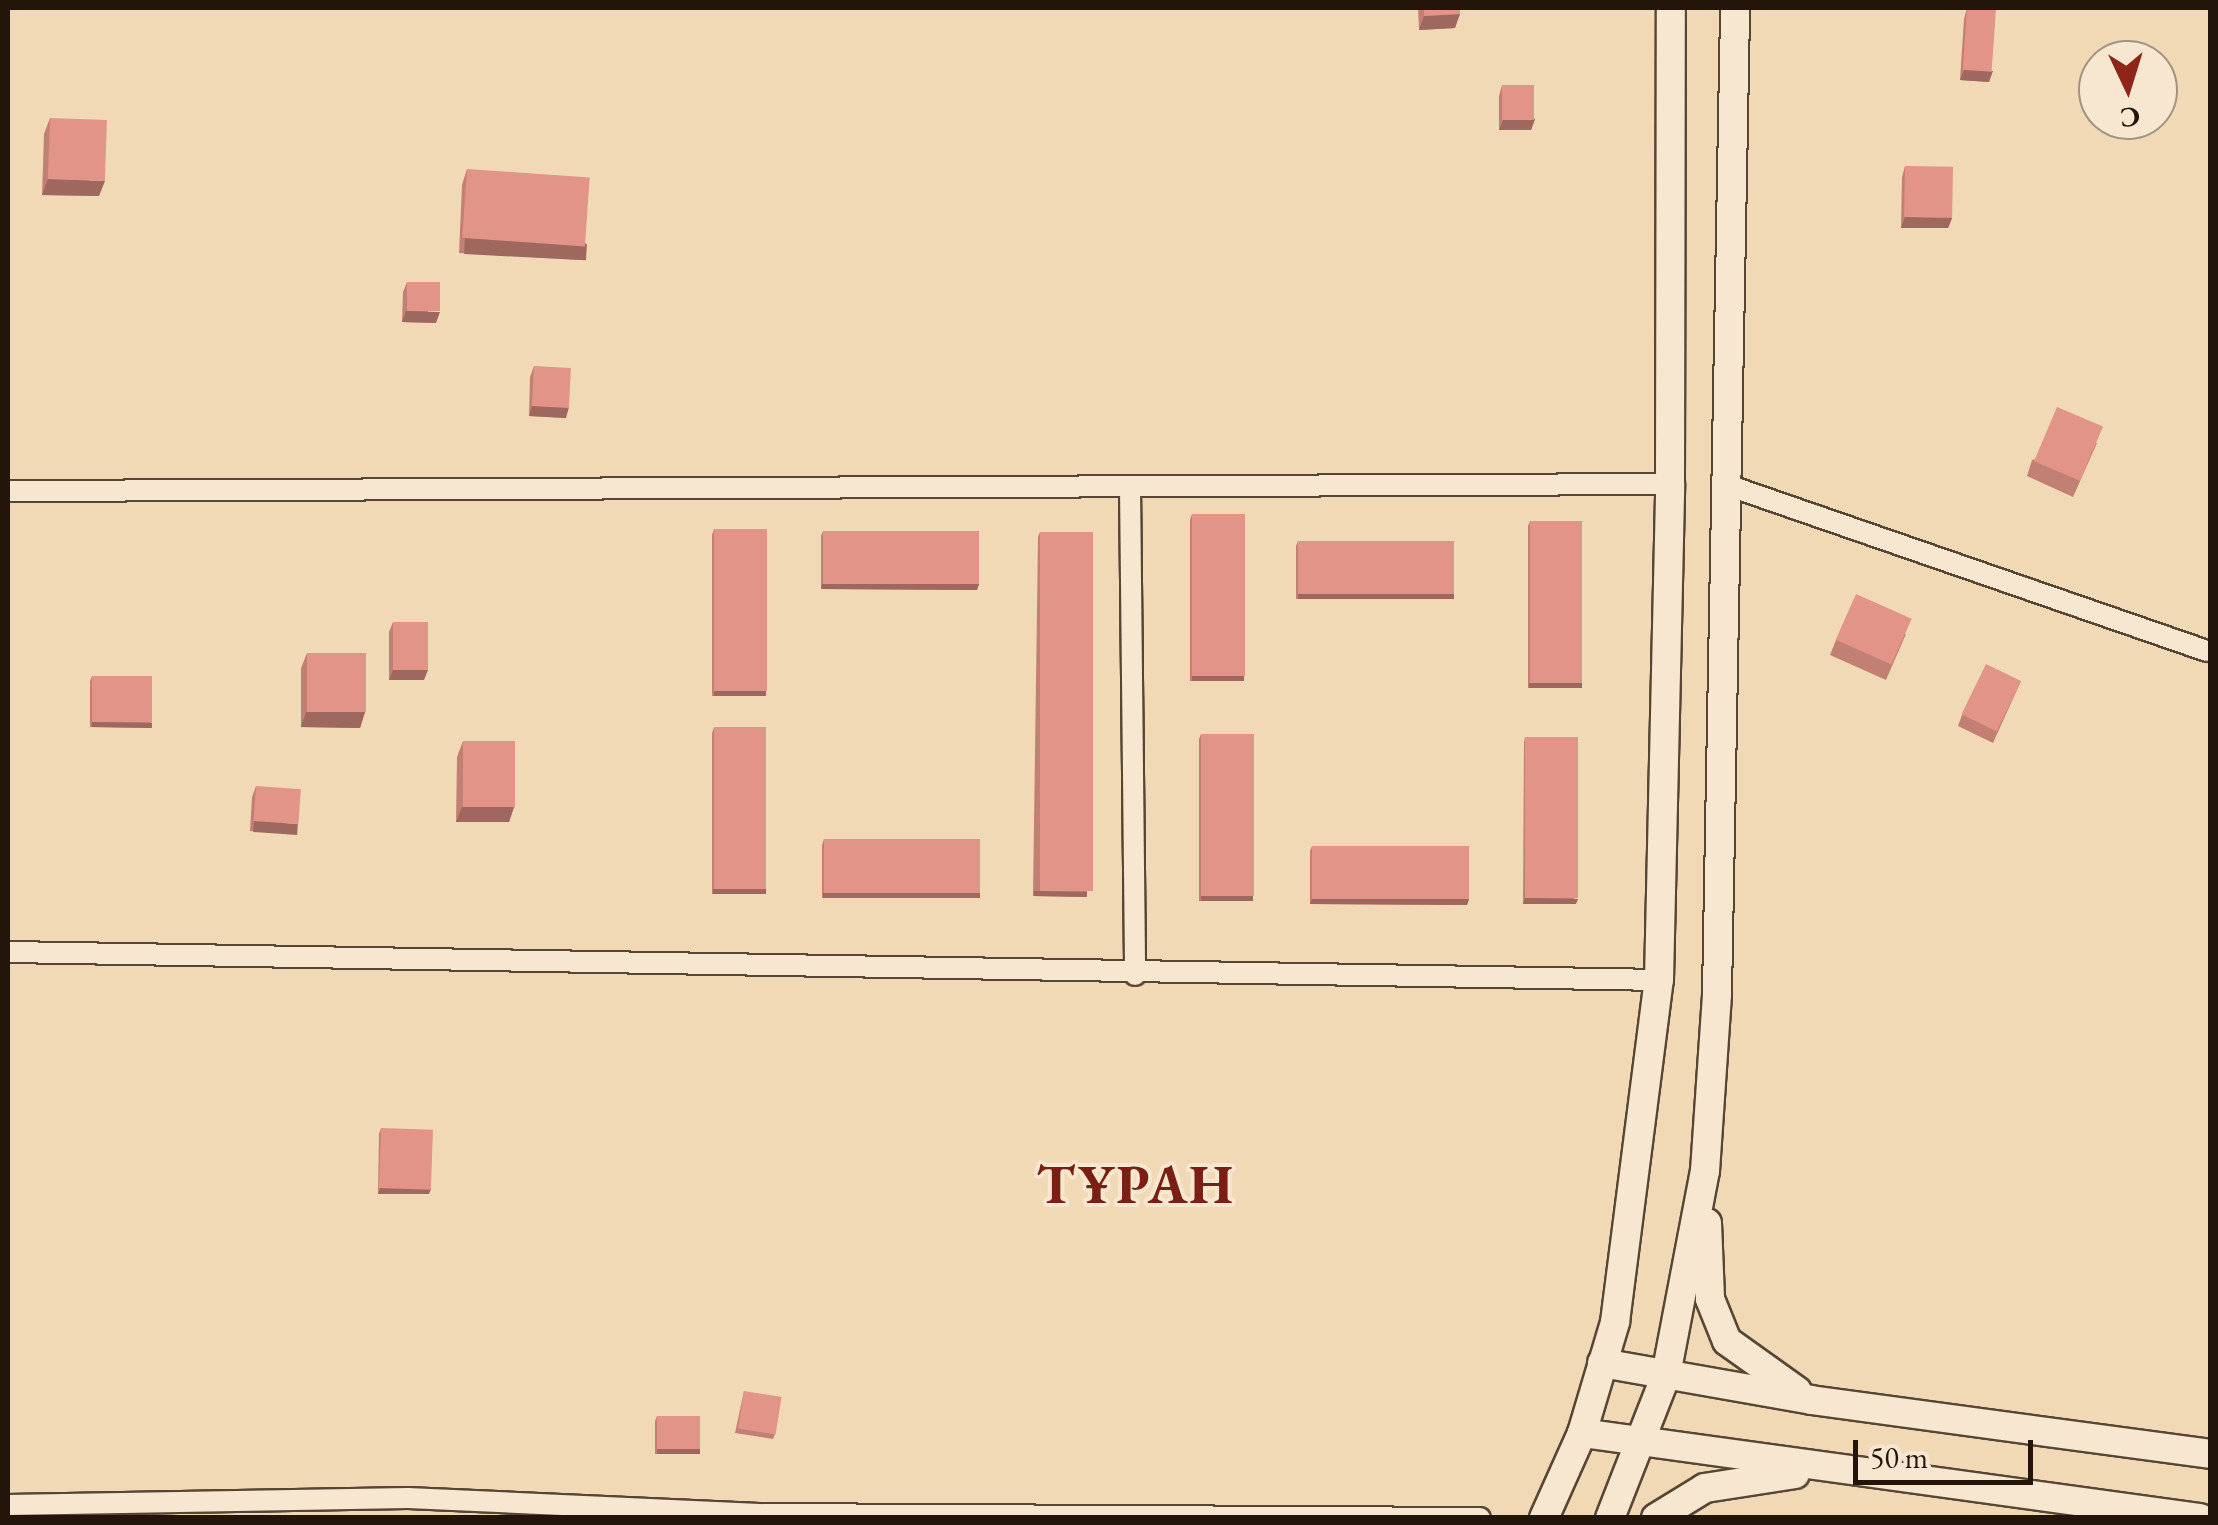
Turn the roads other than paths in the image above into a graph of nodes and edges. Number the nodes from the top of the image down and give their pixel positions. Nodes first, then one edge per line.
1 (1672, 8) edge
2 (1735, 8) edge
3 (1670, 484) junction
4 (1727, 485) junction
5 (1130, 486) junction
6 (8, 491) edge
7 (2206, 651) dead end
8 (8, 952) edge
9 (1135, 975) junction
10 (1659, 980) junction
11 (1705, 1171) junction
12 (1602, 1363) junction
13 (1666, 1374) junction
14 (1811, 1400) junction
15 (1582, 1433) junction
16 (1645, 1440) junction
17 (2210, 1454) edge
18 (1858, 1472) junction
19 (8, 1505) edge
20 (1480, 1518) edge
21 (1544, 1518) edge
22 (1610, 1518) edge
23 (1656, 1518) edge
24 (2200, 1518) edge

1 - 3 street
2 - 4 street
3 - 5 street
3 - 10 street
4 - 7 street
4 - 11 street
5 - 6 street
5 - 9 street
8 - 9 street
9 - 10 street
10 - 12 street
11 - 13 street
11 - 14 street
12 - 13 street
12 - 15 street
13 - 14 street
13 - 16 street
14 - 17 street
15 - 16 street
15 - 21 street
16 - 18 street
16 - 22 street
18 - 23 street
18 - 24 street
19 - 20 street

